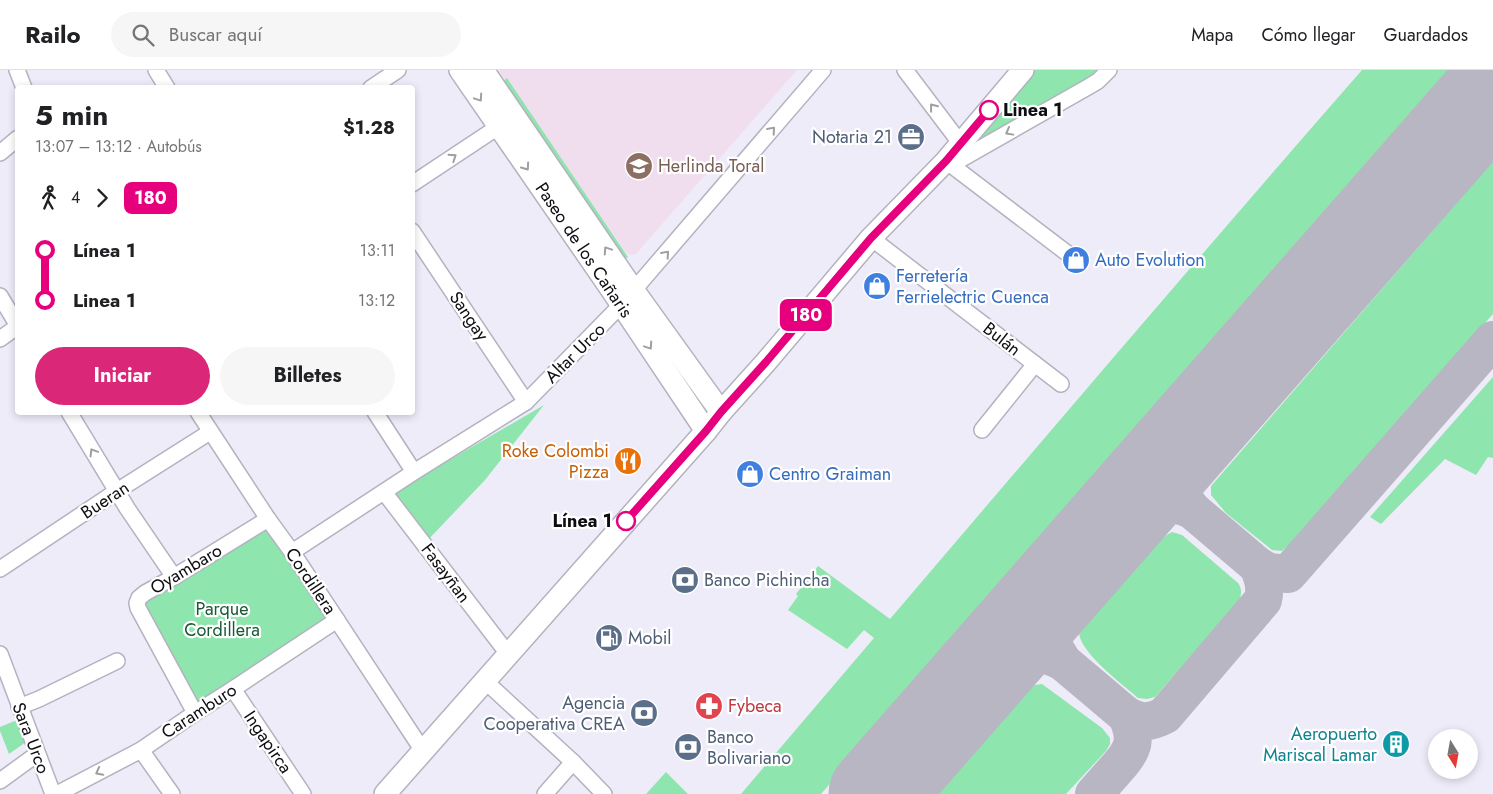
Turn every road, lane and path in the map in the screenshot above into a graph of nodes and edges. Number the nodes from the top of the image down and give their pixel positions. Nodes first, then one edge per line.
1 (17, 70) edge
2 (156, 70) edge
3 (398, 70) edge
4 (460, 70) edge
5 (483, 70) edge
6 (824, 70) edge
7 (905, 70) edge
8 (1023, 70) edge
9 (1109, 70) edge
10 (23, 85) edge
11 (165, 85) edge
12 (375, 85) edge
13 (507, 121) junction
14 (15, 140) edge
15 (961, 144) junction
16 (0, 153) edge
17 (949, 163) junction
18 (415, 182) edge
19 (415, 236) edge
20 (871, 238) junction
21 (1076, 260) dead end
22 (0, 296) edge
23 (628, 298) junction
24 (15, 321) edge
25 (15, 328) edge
26 (0, 339) edge
27 (1035, 364) junction
28 (1061, 384) dead end
29 (526, 402) junction
30 (721, 412) junction
31 (71, 415) edge
32 (200, 415) edge
33 (377, 415) edge
34 (982, 430) dead end
35 (706, 431) junction
36 (210, 432) junction
37 (414, 472) junction
38 (118, 491) junction
39 (384, 492) junction
40 (268, 519) junction
41 (292, 552) junction
42 (0, 569) edge
43 (174, 577) junction
44 (337, 620) junction
45 (0, 654) edge
46 (508, 654) junction
47 (117, 661) dead end
48 (485, 681) junction
49 (233, 689) junction
50 (19, 706) junction
51 (195, 713) junction
52 (141, 750) junction
53 (423, 751) junction
54 (37, 754) junction
55 (573, 762) junction
56 (0, 782) edge
57 (53, 794) edge
58 (57, 794) edge
59 (172, 794) edge
60 (303, 794) edge
61 (385, 794) edge
62 (545, 794) edge
63 (604, 794) edge

1 - 10 street
2 - 11 street
3 - 12 street
4 -> 13 main road, Paseo de los Cañaris
5 - 13 main road, Paseo de los Cañaris
23 -> 6 street, Altar Urco
15 -> 7 street
8 - 15 main road
9 -> 17 street
18 -> 13 street
13 - 23 main road, Paseo de los Cañaris
14 - 16 street
15 - 17 main road
17 - 20 main road
17 - 21 street
19 - 29 street, Sangay
20 - 27 street, Bulán
20 - 30 main road
22 - 24 street
23 - 29 street, Altar Urco
23 - 30 main road, Paseo de los Cañaris
23 -> 35 main road, Paseo de los Cañaris
25 - 26 street
27 - 28 street, Bulán
27 - 34 street
29 - 37 street, Altar Urco
30 - 35 main road
38 -> 31 street
32 - 36 street, Cordillera
33 - 37 street
35 - 46 main road
36 - 38 street, Bueran
36 - 40 street, Cordillera
37 - 39 street, Altar Urco
38 - 42 street, Bueran
38 - 43 street
39 - 41 street, Altar Urco
39 - 46 street, Fasayñan
40 - 41 street, Cordillera
40 - 43 street, Oyambaro
41 - 44 street, Cordillera
43 - 51 street, Oyambaro
44 - 49 street, Caramburo
44 - 53 street, Cordillera
45 - 50 street, Sara Urco
46 - 48 main road
47 - 50 street
48 - 53 main road
48 - 55 street
49 - 51 street, Caramburo
49 - 60 street, Ingapirca
50 - 54 street, Sara Urco
51 - 52 street, Caramburo
52 -> 58 street, Caramburo
52 - 59 street
53 - 61 main road
54 - 56 street
54 - 57 street, Sara Urco
55 - 62 street
55 - 63 street

